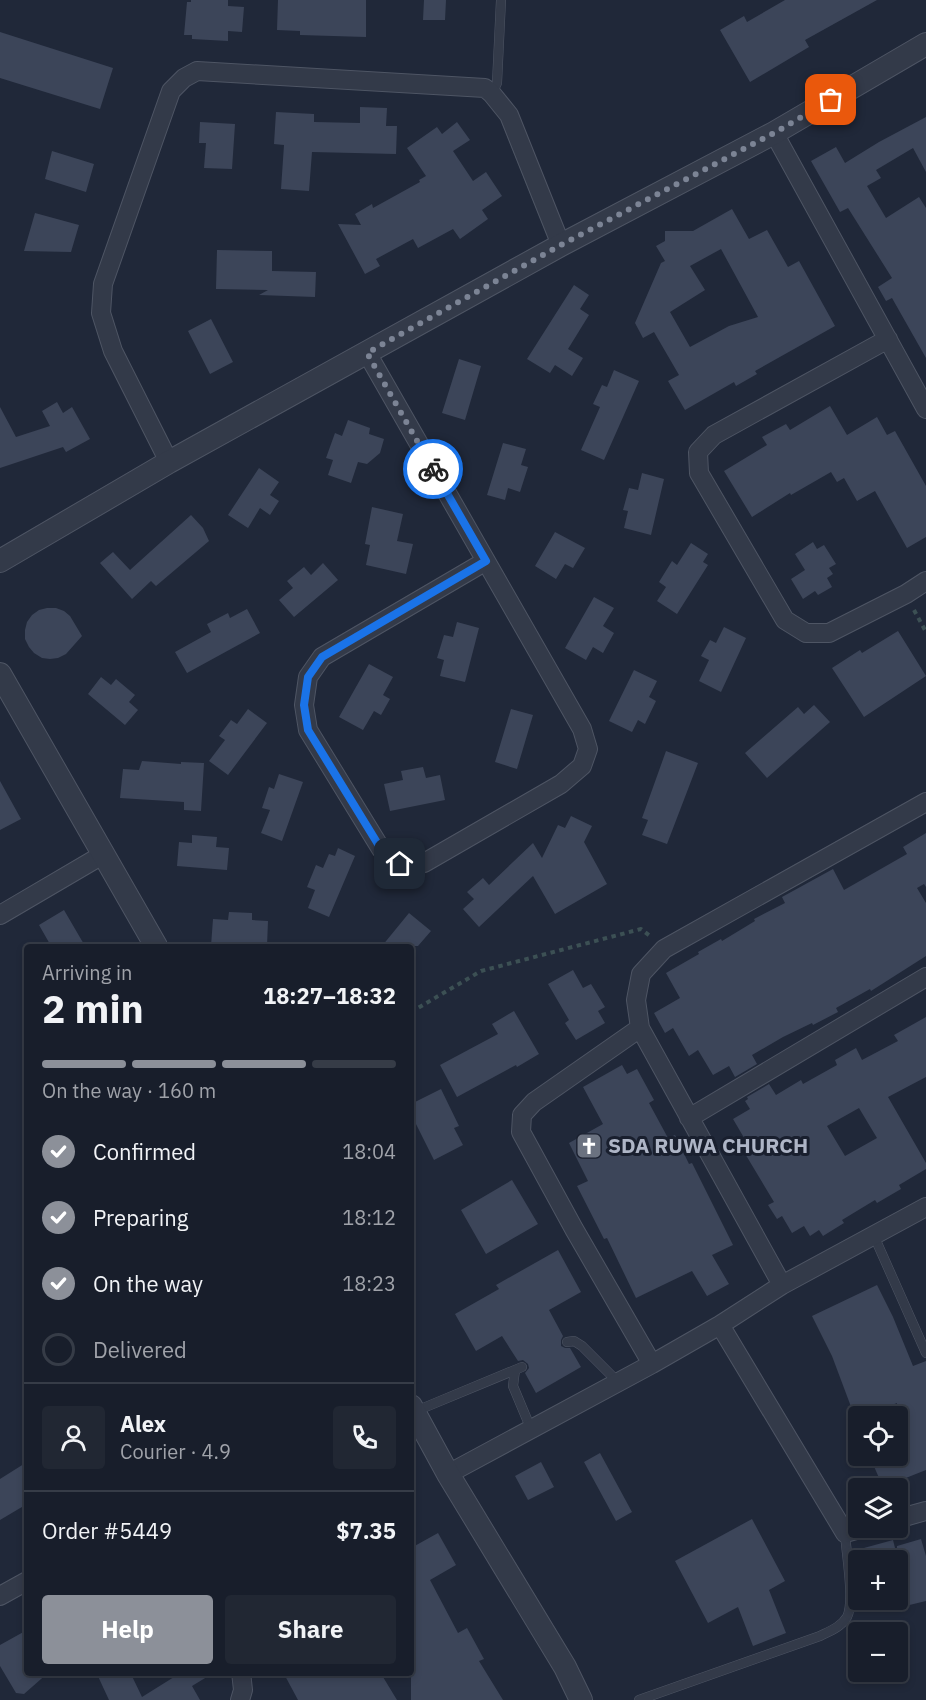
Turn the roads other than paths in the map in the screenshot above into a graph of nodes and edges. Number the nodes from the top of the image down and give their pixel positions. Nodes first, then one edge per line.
1 (501, 0) edge
2 (926, 44) edge
3 (492, 94) junction
4 (774, 133) junction
5 (561, 245) junction
6 (888, 339) junction
7 (367, 353) junction
8 (926, 409) edge
9 (169, 462) junction
10 (0, 561) edge
11 (486, 561) junction
12 (926, 581) edge
13 (0, 674) edge
14 (926, 802) edge
15 (104, 854) junction
16 (0, 915) edge
17 (155, 944) edge
18 (926, 977) edge
19 (640, 1028) junction
20 (689, 1118) junction
21 (926, 1208) edge
22 (874, 1236) junction
23 (782, 1285) junction
24 (720, 1325) junction
25 (567, 1342) dead end
26 (926, 1353) edge
27 (652, 1364) junction
28 (618, 1382) junction
29 (414, 1409) edge
30 (414, 1411) edge
31 (531, 1429) junction
32 (448, 1474) junction
33 (926, 1510) edge
34 (908, 1516) edge
35 (848, 1532) edge
36 (845, 1533) junction
37 (24, 1583) edge
38 (0, 1596) edge
39 (241, 1676) edge
40 (240, 1700) edge
41 (581, 1700) edge
42 (639, 1700) edge

1 - 3 lane
2 - 4 street
3 - 5 street
3 - 9 street
4 - 5 street
4 - 6 street
5 - 7 street
6 - 8 street
6 - 12 street
7 - 9 street
7 - 11 street
9 - 10 street
11 - 11 street
13 - 15 street
14 - 19 street
15 - 16 street
15 - 17 street
18 - 20 street
19 - 20 street
19 - 27 street
20 - 23 street
21 - 22 street
22 - 23 street
22 - 26 lane
23 - 24 street
24 - 27 street
24 - 36 street
25 - 28 lane
27 - 28 street
28 - 31 street
29 - 31 lane
30 - 32 street
31 - 32 street
32 - 41 street
33 - 34 street
35 - 36 street
36 - 42 lane
37 - 38 street
39 - 40 street

